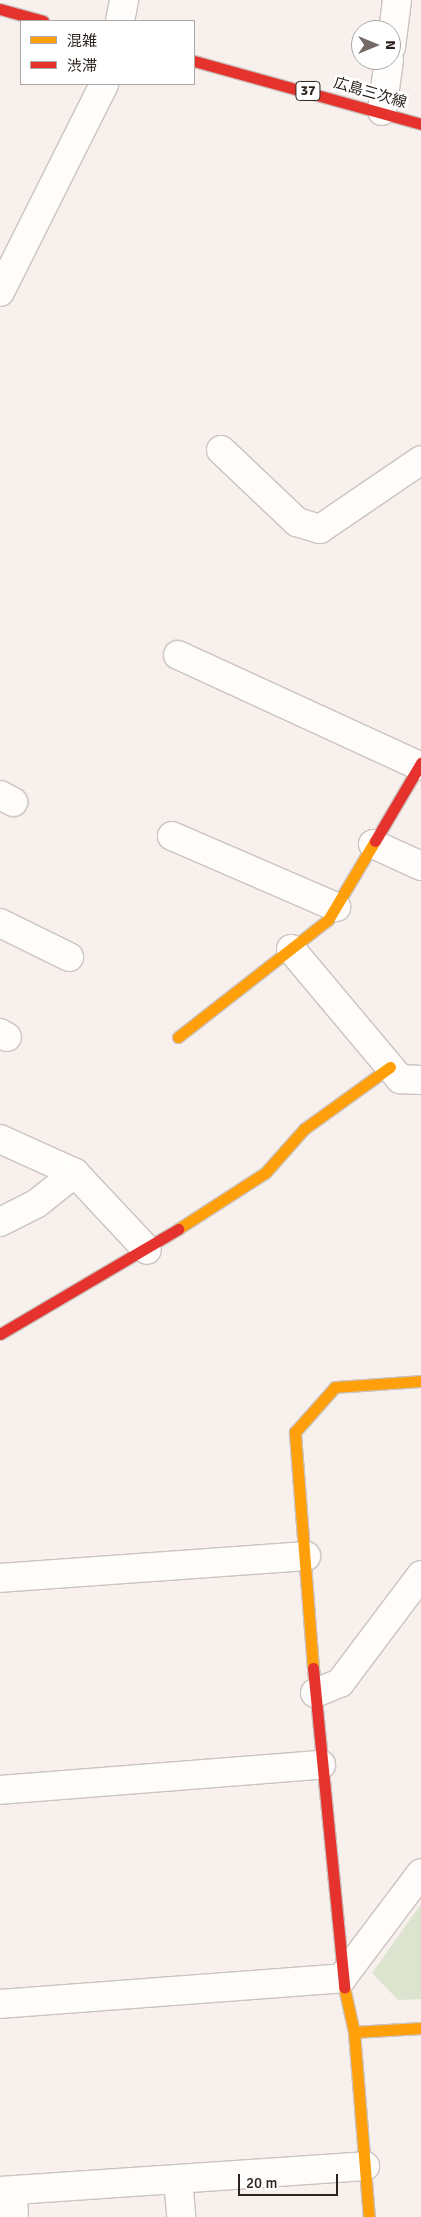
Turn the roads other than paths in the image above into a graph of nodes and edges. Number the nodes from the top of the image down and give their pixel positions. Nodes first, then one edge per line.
1 (124, 0) edge
2 (397, 0) edge
3 (0, 9) edge
4 (39, 20) edge
5 (120, 20) edge
6 (394, 20) edge
7 (195, 61) edge
8 (388, 70) edge
9 (104, 85) edge
10 (382, 111) junction
11 (421, 124) edge
12 (0, 292) edge
13 (221, 450) dead end
14 (421, 460) edge
15 (178, 655) dead end
16 (420, 765) edge
17 (172, 836) dead end
18 (373, 844) junction
19 (421, 866) edge
20 (336, 907) junction
21 (0, 923) edge
22 (291, 948) junction
23 (69, 957) dead end
24 (178, 1037) dead end
25 (390, 1067) junction
26 (421, 1080) edge
27 (0, 1139) edge
28 (75, 1172) junction
29 (0, 1222) edge
30 (147, 1250) junction
31 (0, 1334) edge
32 (421, 1381) edge
33 (306, 1556) junction
34 (421, 1575) edge
35 (0, 1578) edge
36 (315, 1693) junction
37 (321, 1765) junction
38 (0, 1790) edge
39 (421, 1873) edge
40 (342, 1978) junction
41 (0, 2004) edge
42 (421, 2028) edge
43 (354, 2032) junction
44 (365, 2166) junction
45 (178, 2179) junction
46 (9, 2200) edge
47 (180, 2217) edge
48 (369, 2217) edge

1 - 5 street
2 - 6 street
3 - 4 street
7 - 10 street, 広島三次線 / 37
8 - 10 street
9 - 12 street
10 - 11 street, 広島三次線 / 37
13 - 14 street
15 - 16 street
16 - 18 street
17 - 20 street
18 - 19 street
18 - 20 street
20 - 22 street
21 - 23 street
22 - 24 street
22 - 25 street
25 - 26 street
25 - 30 street
27 - 28 street
28 - 29 street
28 - 30 street
30 - 31 street
32 - 33 street
33 - 35 street
33 - 36 street
34 - 36 street
36 - 37 street
37 - 38 street
37 - 40 street
39 - 40 street
40 - 41 street
40 - 43 street
42 - 43 street
43 - 44 street
44 - 45 street
44 - 48 street
45 - 46 street
45 - 47 street

